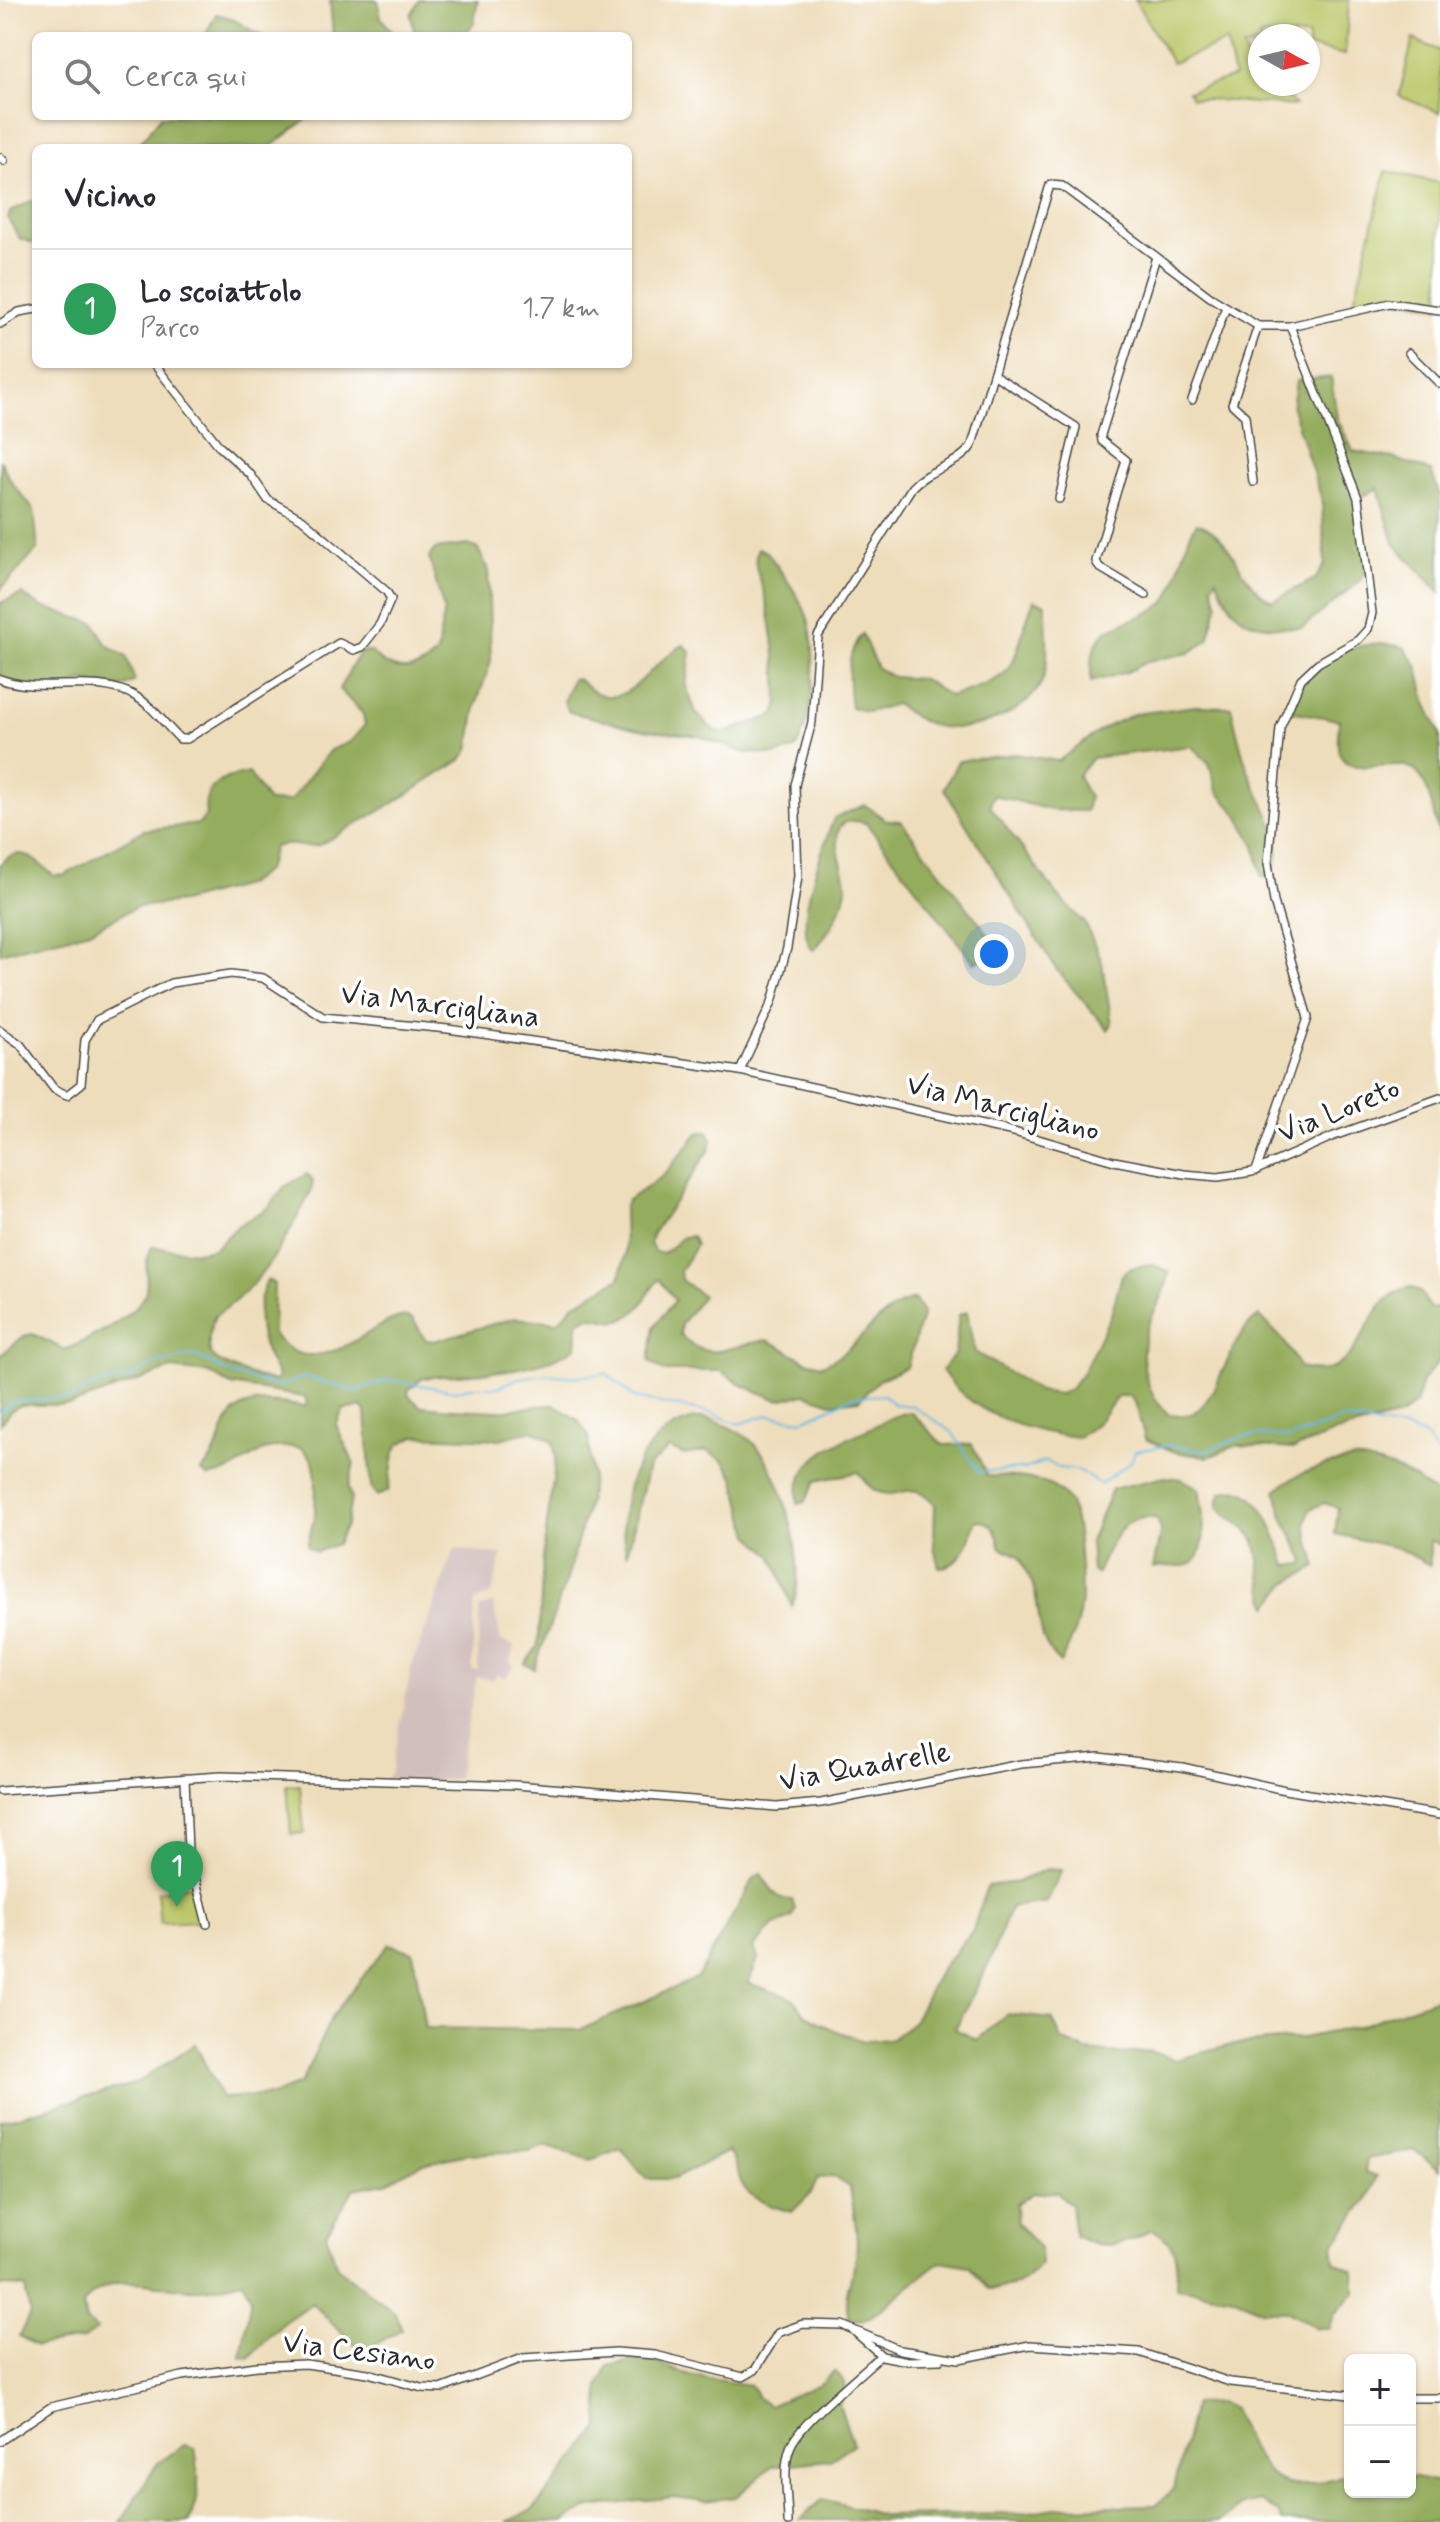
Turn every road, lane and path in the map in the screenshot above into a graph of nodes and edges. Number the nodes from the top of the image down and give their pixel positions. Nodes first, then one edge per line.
1 (1156, 257) junction
2 (1226, 307) junction
3 (32, 310) edge
4 (1440, 310) edge
5 (0, 324) edge
6 (1258, 326) junction
7 (1290, 326) junction
8 (1409, 353) dead end
9 (157, 368) edge
10 (993, 374) junction
11 (1440, 384) edge
12 (1192, 400) dead end
13 (1253, 482) dead end
14 (1059, 499) dead end
15 (1146, 595) dead end
16 (0, 679) edge
17 (0, 1030) edge
18 (740, 1071) junction
19 (1440, 1098) edge
20 (1256, 1171) junction
21 (185, 1778) junction
22 (0, 1791) edge
23 (1440, 1815) edge
24 (207, 1924) dead end
25 (842, 2325) junction
26 (880, 2356) junction
27 (959, 2359) junction
28 (1344, 2394) edge
29 (1416, 2398) edge
30 (1440, 2398) edge
31 (0, 2441) edge
32 (788, 2522) edge

1 - 2 street
1 - 10 street
1 - 15 street
2 - 6 street
2 - 12 street
3 - 5 street
4 - 7 street
6 - 7 street
6 - 13 street
7 - 20 street
8 - 11 street
9 - 16 street
10 - 14 street
10 - 18 street
17 - 18 street, Via Marcigliana
18 - 20 street, Via Marcigliano
19 - 20 street, Via Loreto
21 - 22 street, Via Quadrelle
21 - 23 street, Via Quadrelle
21 - 24 street
25 - 26 street
25 - 27 street, Via Cesiano
25 - 31 street, Via Cesiano
26 - 27 street
26 - 32 street
27 - 28 street, Via Cesiano
29 - 30 street

